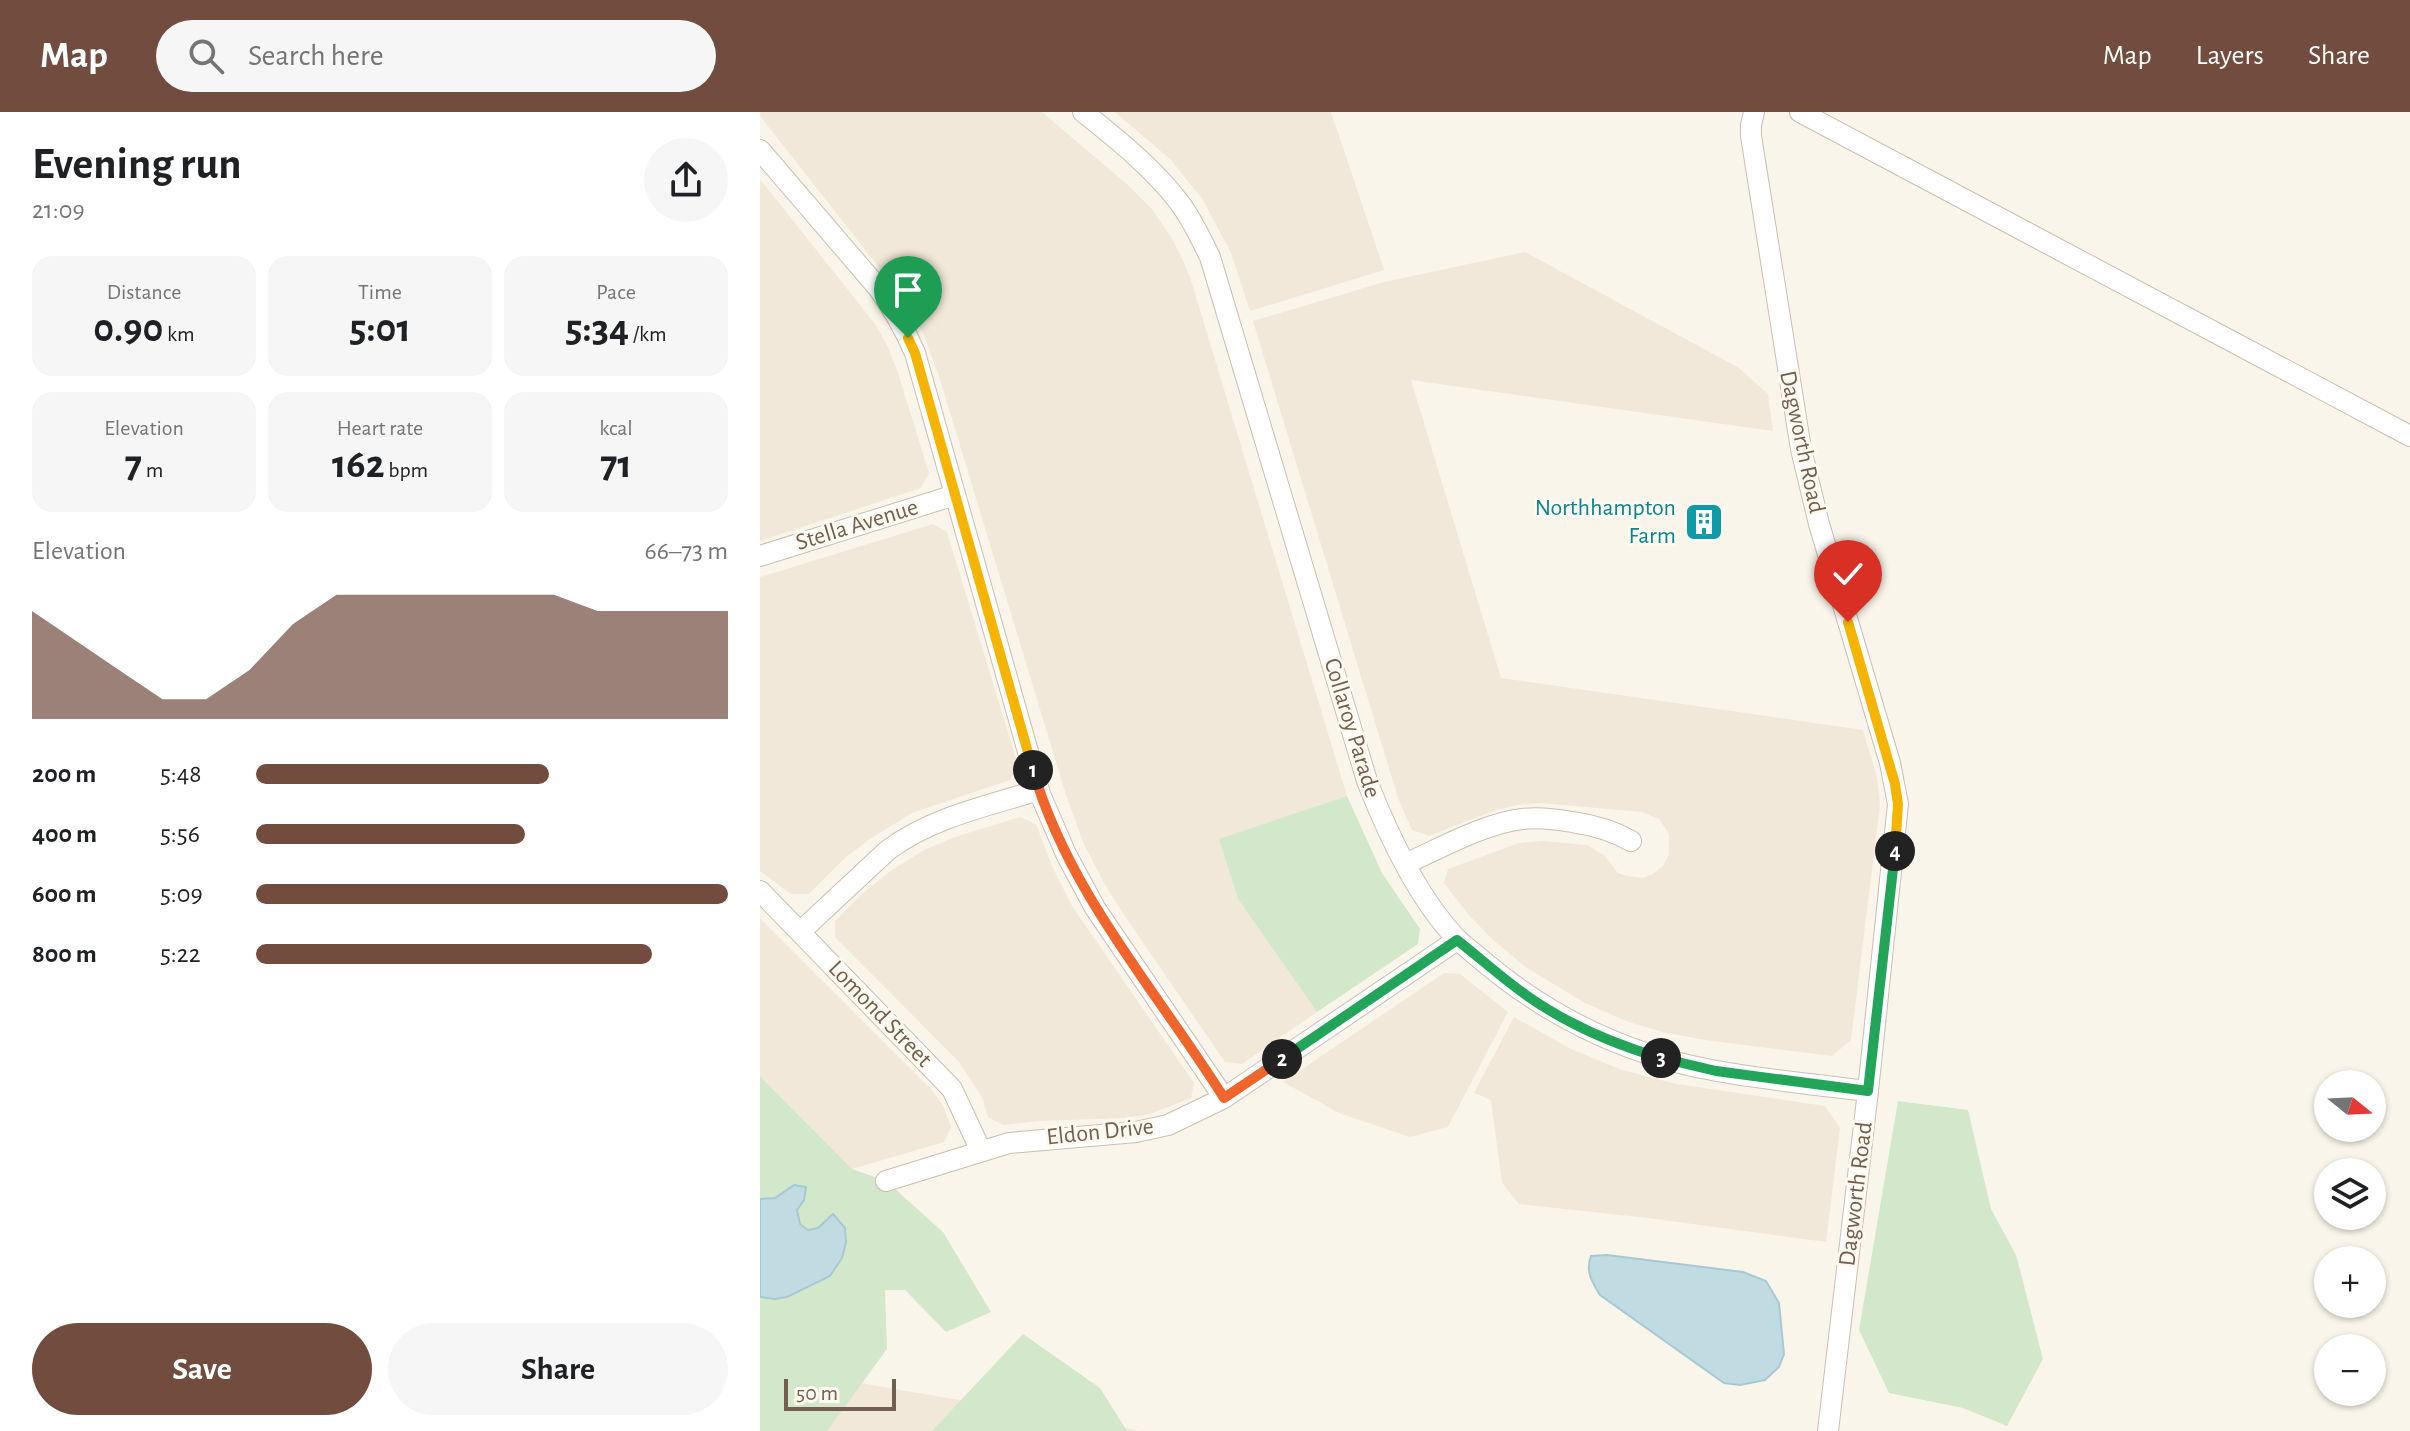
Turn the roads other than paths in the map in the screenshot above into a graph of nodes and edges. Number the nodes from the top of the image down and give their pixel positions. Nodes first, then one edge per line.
1 (1083, 112) edge
2 (1754, 112) edge
3 (1800, 112) edge
4 (760, 150) edge
5 (2410, 436) edge
6 (955, 495) junction
7 (760, 556) edge
8 (1039, 790) junction
9 (1631, 841) dead end
10 (1405, 864) junction
11 (760, 891) edge
12 (800, 932) junction
13 (1457, 940) junction
14 (1868, 1091) junction
15 (1224, 1098) junction
16 (981, 1151) junction
17 (886, 1181) dead end
18 (1828, 1431) edge

1 - 10 street, Collaroy Parade
2 - 14 street, Dagworth Road
3 - 5 street
4 - 6 street
6 - 7 street, Stella Avenue
6 - 8 street
8 - 12 street
8 - 15 street
9 - 10 street
10 - 13 street, Collaroy Parade
11 - 12 street, Lomond Street
12 - 16 street, Lomond Street
13 - 14 street, Collaroy Parade
13 - 15 street, Eldon Drive
14 - 18 street, Dagworth Road
15 - 16 street, Eldon Drive
16 - 17 street, Eldon Drive

